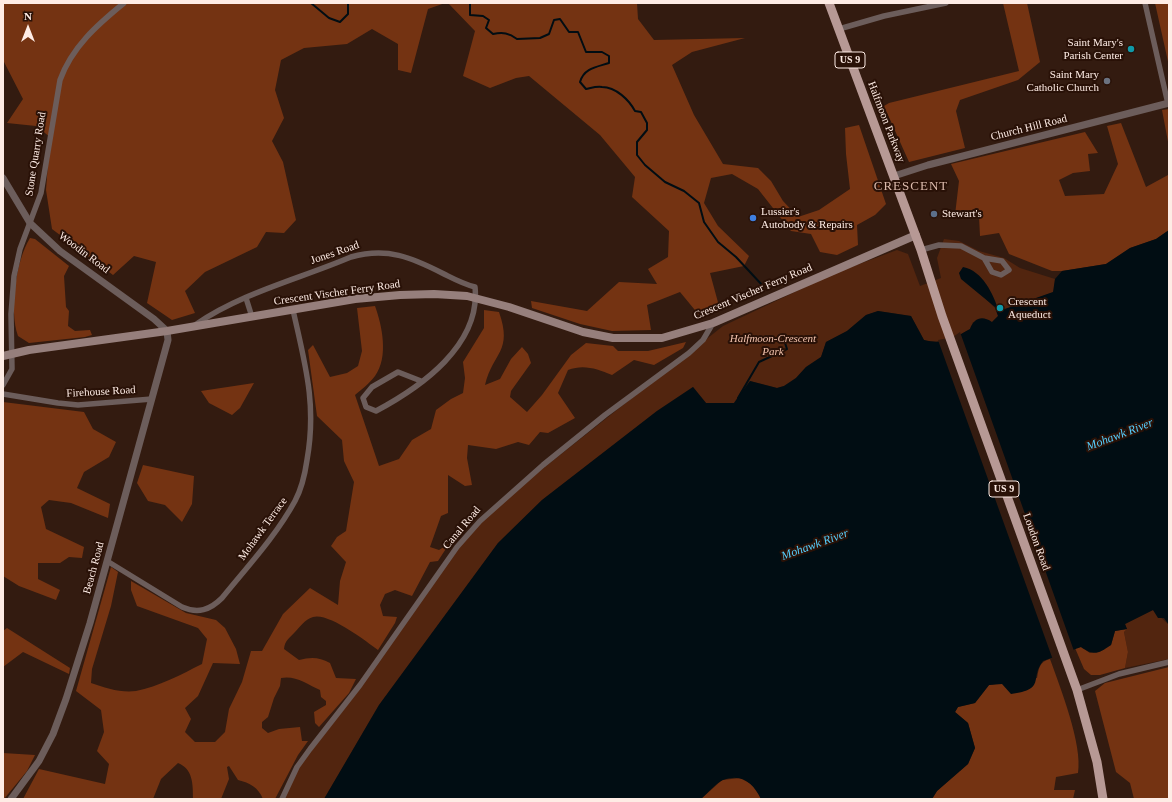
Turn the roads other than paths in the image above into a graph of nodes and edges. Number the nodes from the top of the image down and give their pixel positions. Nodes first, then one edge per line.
1 (124, 3) edge
2 (829, 3) edge
3 (946, 3) edge
4 (1145, 3) edge
5 (839, 30) junction
6 (1169, 104) edge
7 (894, 176) junction
8 (3, 178) edge
9 (30, 223) junction
10 (916, 235) junction
11 (921, 250) junction
12 (984, 258) dead end
13 (246, 298) junction
14 (476, 298) junction
15 (293, 310) junction
16 (252, 317) junction
17 (713, 323) junction
18 (195, 326) junction
19 (167, 331) junction
20 (7, 355) edge
21 (421, 381) junction
22 (3, 385) edge
23 (3, 394) edge
24 (152, 399) junction
25 (107, 561) junction
26 (1169, 662) edge
27 (1077, 690) junction
28 (11, 799) edge
29 (282, 799) edge
30 (1103, 799) edge

1 - 9 street, Stone Quarry Road
2 - 5 main road, Halfmoon Parkway / US 9
3 - 5 street
4 - 6 street
5 - 7 main road, Halfmoon Parkway / US 9
6 - 7 street, Church Hill Road
7 - 10 main road, Halfmoon Parkway / US 9
8 - 9 street, Woodin Road
9 - 19 street, Woodin Road
9 - 20 street, Stone Quarry Road
10 - 11 main road, Halfmoon Parkway / US 9
10 - 17 main road, Crescent Vischer Ferry Road
11 - 12 street
11 - 27 main road, Loudon Road / US 9
13 - 14 street, Jones Road
13 - 16 street
13 - 18 street, Jones Road
14 - 15 main road, Crescent Vischer Ferry Road
14 - 17 main road, Crescent Vischer Ferry Road
14 - 21 street
15 - 16 main road, Crescent Vischer Ferry Road
15 - 25 street, Mohawk Terrace
16 - 18 main road, Crescent Vischer Ferry Road
17 - 29 street, Canal Road
18 - 19 main road, Crescent Vischer Ferry Road
19 - 20 main road, Crescent Vischer Ferry Road
19 - 24 street, Beach Road
20 - 22 street
21 - 21 street
23 - 24 street, Firehouse Road
24 - 25 street, Beach Road
25 - 28 street, Beach Road
26 - 27 street
27 - 30 main road, Loudon Road / US 9

